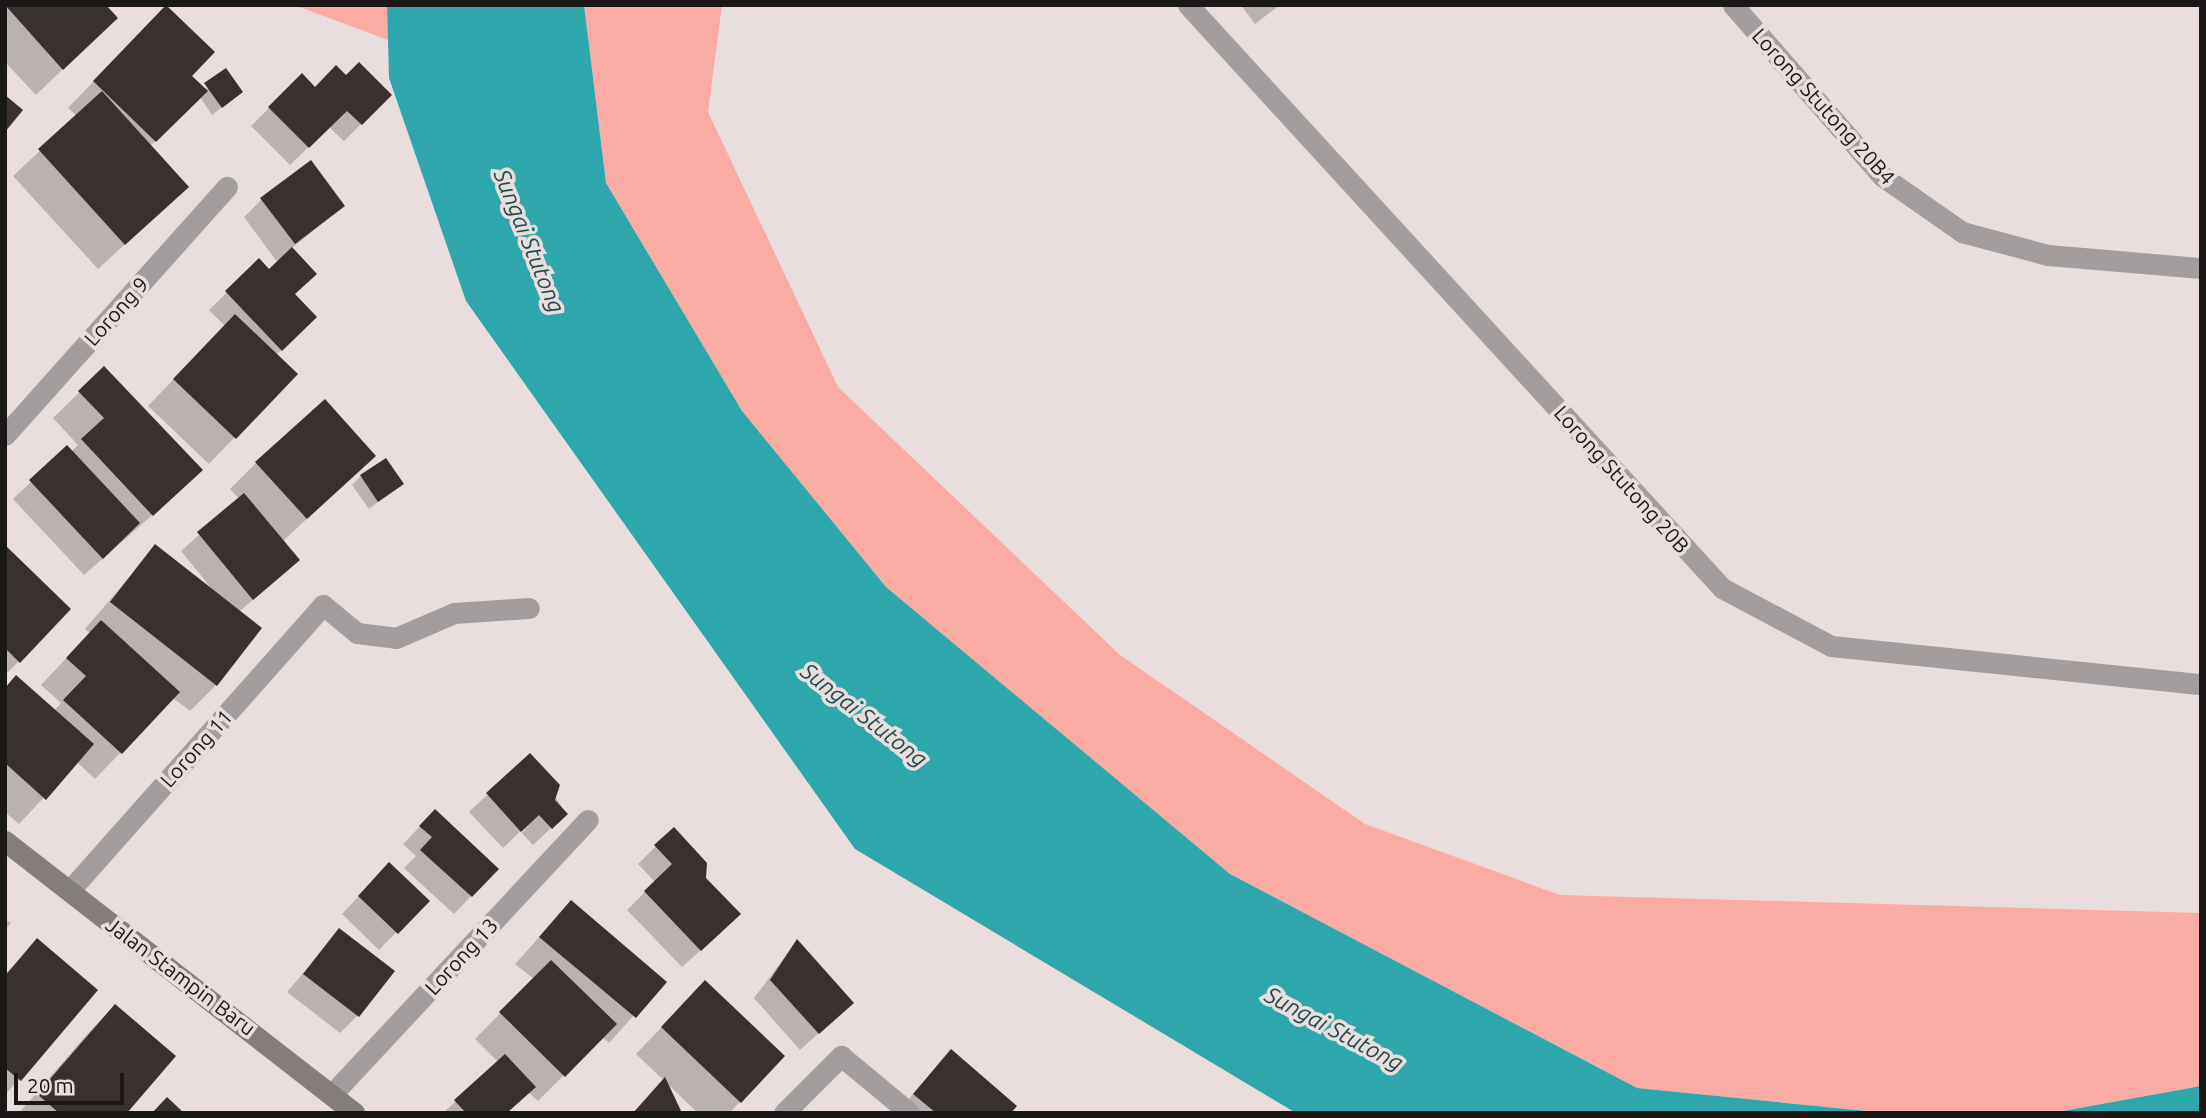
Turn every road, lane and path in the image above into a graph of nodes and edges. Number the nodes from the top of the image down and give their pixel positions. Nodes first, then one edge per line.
1 (1188, 5) edge
2 (1733, 5) edge
3 (227, 187) dead end
4 (2201, 268) edge
5 (5, 435) edge
6 (530, 608) dead end
7 (2201, 684) edge
8 (588, 820) dead end
9 (5, 841) edge
10 (69, 890) junction
11 (334, 1093) junction
12 (355, 1113) edge
13 (784, 1113) edge
14 (910, 1113) edge

1 - 7 street, Lorong Stutong 20B
2 - 4 street, Lorong Stutong 20B4
3 - 5 street, Lorong 9
6 - 10 street, Lorong 11
8 - 11 street, Lorong 13
9 - 10 street, Jalan Stampin Baru
10 - 11 street, Jalan Stampin Baru
11 - 12 street, Jalan Stampin Baru
13 - 14 street

